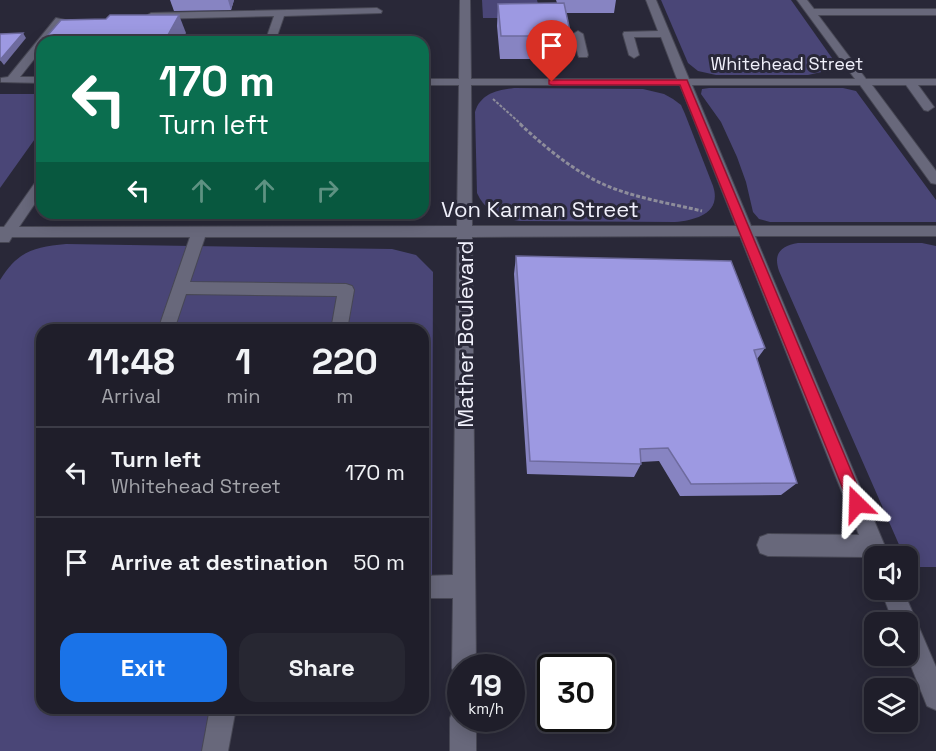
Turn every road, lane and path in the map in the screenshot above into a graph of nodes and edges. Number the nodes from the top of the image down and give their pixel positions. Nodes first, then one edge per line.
1 (236, 0) edge
2 (465, 0) edge
3 (651, 0) edge
4 (802, 0) edge
5 (377, 11) dead end
6 (811, 12) junction
7 (936, 12) edge
8 (228, 14) junction
9 (280, 14) junction
10 (72, 16) dead end
11 (151, 16) edge
12 (60, 20) junction
13 (47, 23) dead end
14 (578, 34) dead end
15 (663, 34) junction
16 (45, 36) edge
17 (272, 36) edge
18 (36, 46) edge
19 (583, 55) dead end
20 (634, 55) dead end
21 (5, 80) edge
22 (36, 80) edge
23 (429, 82) edge
24 (465, 82) junction
25 (684, 82) junction
26 (862, 82) junction
27 (909, 82) junction
28 (936, 82) edge
29 (488, 94) dead end
30 (928, 107) dead end
31 (936, 180) edge
32 (36, 191) edge
33 (708, 212) dead end
34 (289, 219) edge
35 (286, 231) junction
36 (465, 231) junction
37 (744, 231) junction
38 (936, 231) edge
39 (199, 232) junction
40 (3, 235) edge
41 (180, 288) junction
42 (168, 324) edge
43 (340, 324) edge
44 (768, 545) dead end
45 (874, 546) edge
46 (864, 550) edge
47 (464, 586) junction
48 (429, 587) edge
49 (918, 653) edge
50 (464, 654) edge
51 (936, 697) edge
52 (222, 714) edge
53 (464, 732) edge
54 (215, 751) edge
55 (463, 751) edge

1 - 8 street
2 - 24 street, Mather Boulevard
3 - 15 street
4 - 6 street
5 - 9 street
6 - 7 street
6 - 26 street
8 - 9 street
8 - 11 street
9 - 17 street
10 - 12 street
12 - 13 street
12 - 16 street
14 - 19 street
15 - 20 street
15 - 25 street
18 - 21 street
21 - 22 street
23 - 24 street, Whitehead Street
24 - 25 street, Whitehead Street
24 - 36 street, Mather Boulevard
25 - 26 street, Whitehead Street
25 - 37 street
26 - 27 street, Whitehead Street
26 - 31 street
27 - 28 street, Whitehead Street
27 - 30 street
29 - 33 path
32 - 40 street
34 - 35 street
35 - 36 street, Von Karman Street
35 - 39 street, Von Karman Street
36 - 37 street, Von Karman Street
36 - 47 street, Mather Boulevard
37 - 38 street, Von Karman Street
37 - 45 street
39 - 40 street, Von Karman Street
39 - 41 street
41 - 42 street
41 - 43 street
44 - 46 street
47 - 48 street
47 - 50 street, Mather Boulevard
49 - 51 street
52 - 54 street
53 - 55 street

